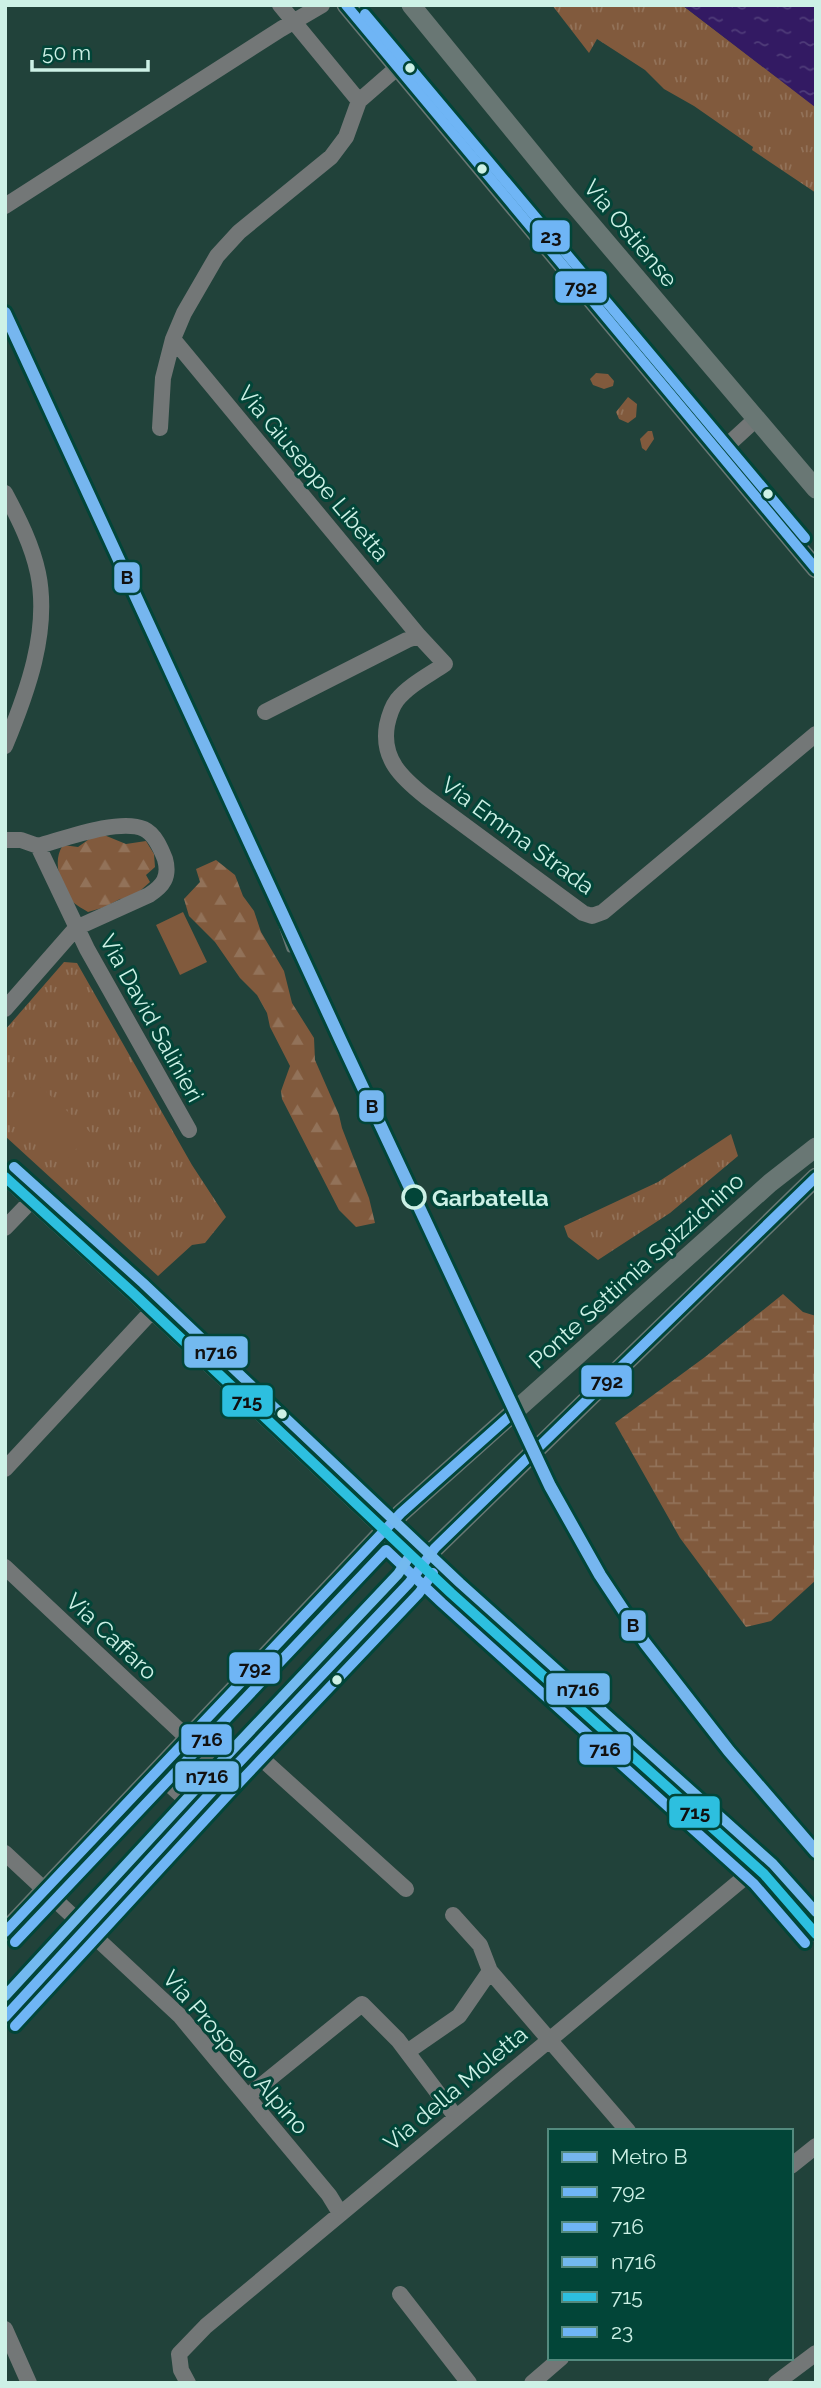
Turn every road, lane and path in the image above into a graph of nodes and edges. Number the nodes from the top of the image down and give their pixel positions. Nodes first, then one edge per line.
1 (280, 5) edge
2 (411, 5) edge
3 (321, 6) edge
4 (353, 9) edge
5 (294, 21) junction
6 (398, 67) junction
7 (359, 100) junction
8 (5, 206) edge
9 (173, 339) junction
10 (756, 419) junction
11 (160, 428) dead end
12 (720, 452) junction
13 (816, 489) edge
14 (5, 493) edge
15 (816, 569) edge
16 (419, 636) junction
17 (445, 664) joint
18 (265, 712) dead end
19 (816, 734) edge
20 (5, 747) edge
21 (5, 840) edge
22 (38, 846) junction
23 (76, 929) junction
24 (5, 1009) edge
25 (188, 1130) dead end
26 (816, 1147) edge
27 (5, 1177) edge
28 (815, 1178) edge
29 (31, 1201) junction
30 (5, 1228) edge
31 (152, 1311) junction
32 (5, 1469) edge
33 (385, 1530) junction
34 (421, 1564) junction
35 (5, 1567) edge
36 (188, 1738) junction
37 (251, 1749) junction
38 (156, 1772) junction
39 (227, 1775) junction
40 (196, 1809) junction
41 (5, 1853) edge
42 (757, 1867) junction
43 (405, 1889) dead end
44 (46, 1890) junction
45 (453, 1915) dead end
46 (88, 1929) junction
47 (5, 1932) edge
48 (816, 1934) edge
49 (490, 1971) junction
50 (5, 2017) edge
51 (549, 2039) junction
52 (407, 2052) junction
53 (248, 2096) junction
54 (456, 2118) junction
55 (626, 2129) edge
56 (816, 2146) edge
57 (793, 2164) edge
58 (340, 2213) junction
59 (400, 2294) dead end
60 (5, 2329) edge
61 (816, 2353) edge
62 (559, 2360) edge
63 (29, 2383) edge
64 (188, 2383) edge
65 (469, 2383) edge
66 (532, 2383) edge
67 (776, 2383) edge

1 - 5 street
2 - 10 main road, Via Ostiense
3 - 5 street
4 - 6 main road
5 - 7 street
5 - 8 street
6 - 7 street
6 - 12 main road
7 - 9 street
9 - 11 street
9 - 16 street, Via Giuseppe Libetta
10 - 12 street
10 - 13 main road, Via Ostiense
12 - 15 main road
14 - 20 street
16 - 17 street, Via Giuseppe Libetta
16 - 18 street
17 - 19 street, Via Emma Strada
21 - 22 street
22 - 23 street, Via David Salinieri
22 - 23 street
23 - 24 street
23 - 25 street, Via David Salinieri
26 - 33 main road, Ponte Settimia Spizzichino
27 - 29 street
28 - 34 main road
29 - 30 street
29 - 31 street
31 - 32 street
31 - 33 street
33 - 34 street
33 - 36 main road, Ponte Settimia Spizzichino
34 - 37 main road
34 - 42 street
35 - 36 street, Via Caffaro
36 - 38 main road, Ponte Settimia Spizzichino
36 - 39 street, Via Caffaro
37 - 39 main road
37 - 43 street
38 - 40 street
38 - 44 main road, Ponte Settimia Spizzichino
39 - 40 main road
40 - 46 main road
41 - 44 street, Via Prospero Alpino
42 - 48 street
42 - 51 street, Via della Moletta
44 - 46 street, Via Prospero Alpino
44 - 47 main road, Ponte Settimia Spizzichino
45 - 49 street
46 - 50 main road
46 - 53 street, Via Prospero Alpino
49 - 51 street
49 - 52 street
51 - 54 street, Via della Moletta
51 - 55 street
52 - 53 street
52 - 54 street
53 - 58 street, Via Prospero Alpino
54 - 58 street, Via della Moletta
56 - 57 street
58 - 64 street, Via della Moletta
59 - 65 street
60 - 63 street
61 - 67 street
62 - 66 street

